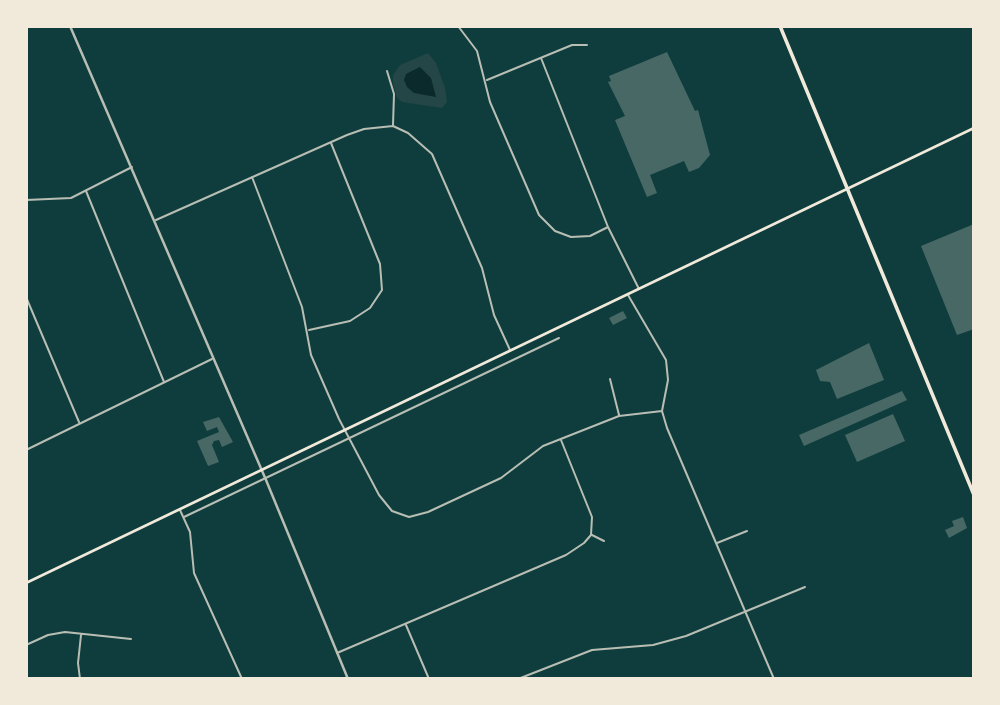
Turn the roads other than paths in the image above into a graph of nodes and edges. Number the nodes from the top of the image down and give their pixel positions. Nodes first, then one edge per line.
1 (70, 26) edge
2 (458, 26) edge
3 (780, 26) edge
4 (587, 45) dead end
5 (541, 58) junction
6 (387, 71) dead end
7 (486, 80) junction
8 (393, 126) junction
9 (974, 128) edge
10 (331, 143) junction
11 (132, 167) junction
12 (252, 177) junction
13 (848, 190) junction
14 (86, 191) junction
15 (26, 200) edge
16 (155, 220) junction
17 (608, 227) junction
18 (640, 289) junction
19 (628, 295) junction
20 (26, 298) edge
21 (308, 330) junction
22 (559, 338) dead end
23 (510, 351) junction
24 (213, 359) junction
25 (610, 379) dead end
26 (165, 382) junction
27 (662, 411) junction
28 (619, 416) junction
29 (79, 424) junction
30 (346, 429) junction
31 (351, 437) junction
32 (561, 439) junction
33 (26, 450) edge
34 (262, 470) junction
35 (265, 477) junction
36 (974, 495) edge
37 (180, 509) junction
38 (184, 517) junction
39 (747, 531) dead end
40 (591, 535) junction
41 (604, 541) dead end
42 (716, 544) junction
43 (26, 583) edge
44 (804, 587) dead end
45 (746, 612) junction
46 (406, 624) junction
47 (81, 634) junction
48 (131, 639) dead end
49 (26, 645) edge
50 (337, 653) junction
51 (528, 678) edge
52 (80, 679) edge
53 (242, 679) edge
54 (348, 679) edge
55 (429, 679) edge
56 (518, 679) edge
57 (774, 679) edge

1 - 11 street
2 - 7 street
3 - 13 main road
4 - 5 street
5 - 7 street
5 - 17 street
6 - 8 street
7 - 17 street
8 - 10 street
8 - 23 street
9 - 13 main road
10 - 12 street
10 - 21 street
11 - 14 street
11 - 16 street
12 - 16 street
12 - 21 street
13 - 18 main road
13 - 36 main road
14 - 15 street
14 - 26 street
16 - 24 street
17 - 18 street
18 - 19 main road
19 - 23 main road
19 - 27 street
20 - 29 street
21 - 30 street
22 - 31 street
23 - 30 main road
24 - 26 street
24 - 34 street
25 - 28 street
26 - 29 street
27 - 28 street
27 - 42 street
28 - 32 street
29 - 33 street
30 - 31 street
30 - 34 main road
31 - 32 street
31 - 35 street
32 - 40 street
34 - 35 street
34 - 37 main road
35 - 38 street
35 - 50 street
37 - 38 street
37 - 43 main road
38 - 53 street
39 - 42 street
40 - 41 street
40 - 46 street
42 - 45 street
44 - 45 street
45 - 51 street
45 - 57 street
46 - 50 street
46 - 55 street
47 - 48 street
47 - 49 street
47 - 52 street
50 - 54 street
51 - 56 street

